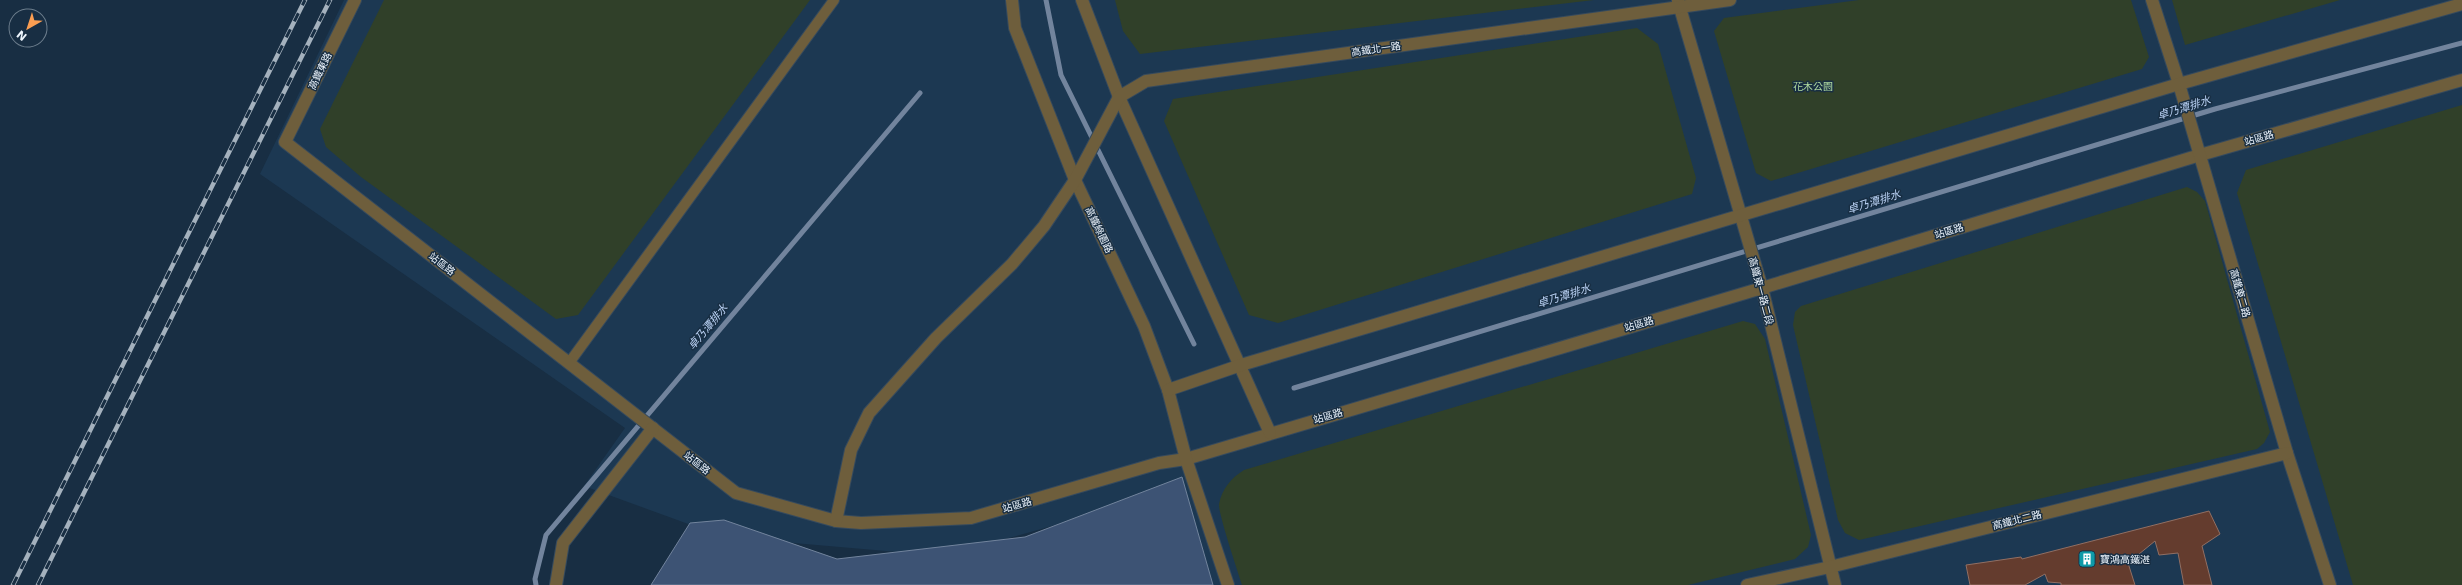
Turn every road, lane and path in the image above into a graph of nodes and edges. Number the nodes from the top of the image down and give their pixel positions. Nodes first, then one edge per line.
1 (355, 0) edge
2 (834, 0) edge
3 (1012, 0) edge
4 (1082, 0) edge
5 (1730, 0) edge
6 (2152, 0) edge
7 (2461, 3) edge
8 (1679, 4) edge
9 (2462, 80) edge
10 (2179, 84) junction
11 (1119, 97) junction
12 (285, 142) joint
13 (2200, 155) junction
14 (1074, 180) junction
15 (1740, 217) junction
16 (1762, 288) junction
17 (569, 363) junction
18 (1241, 365) junction
19 (1168, 390) junction
20 (651, 427) junction
21 (1270, 433) junction
22 (2287, 453) junction
23 (1186, 459) junction
24 (836, 522) junction
25 (1830, 567) junction
26 (556, 585) edge
27 (1228, 585) edge
28 (1747, 585) edge
29 (1835, 585) edge
30 (2330, 585) edge

1 - 12 street, 高鐵東路
2 - 17 lane
3 - 14 street, 高鐵綠園路
4 - 11 street
5 - 8 street, 高鐵北一路
6 - 10 street, 高鐵東二路
7 - 10 street
8 - 11 street, 高鐵北一路
8 - 15 street, 高鐵東一路二段
9 - 13 street, 站區路
10 - 13 street, 高鐵東二路
10 - 15 street
11 - 14 street
11 - 18 street
12 - 17 street, 站區路
13 - 16 street, 站區路
13 - 22 street, 高鐵東二路
14 - 19 street, 高鐵綠園路
14 - 24 street
15 - 16 street, 高鐵東一路二段
15 - 18 street
16 - 21 street, 站區路
16 - 25 street, 高鐵東一路二段
17 - 20 street, 站區路
18 - 19 street
18 - 21 street
19 - 23 street, 高鐵綠園路
20 - 24 street, 站區路
20 - 26 street
21 - 23 street, 站區路
22 - 25 street, 高鐵北二路
22 - 30 street, 高鐵東二路
23 - 24 street, 站區路
23 - 27 street, 高鐵綠園路
25 - 28 street, 高鐵北二路
25 - 29 street, 高鐵東一路二段

